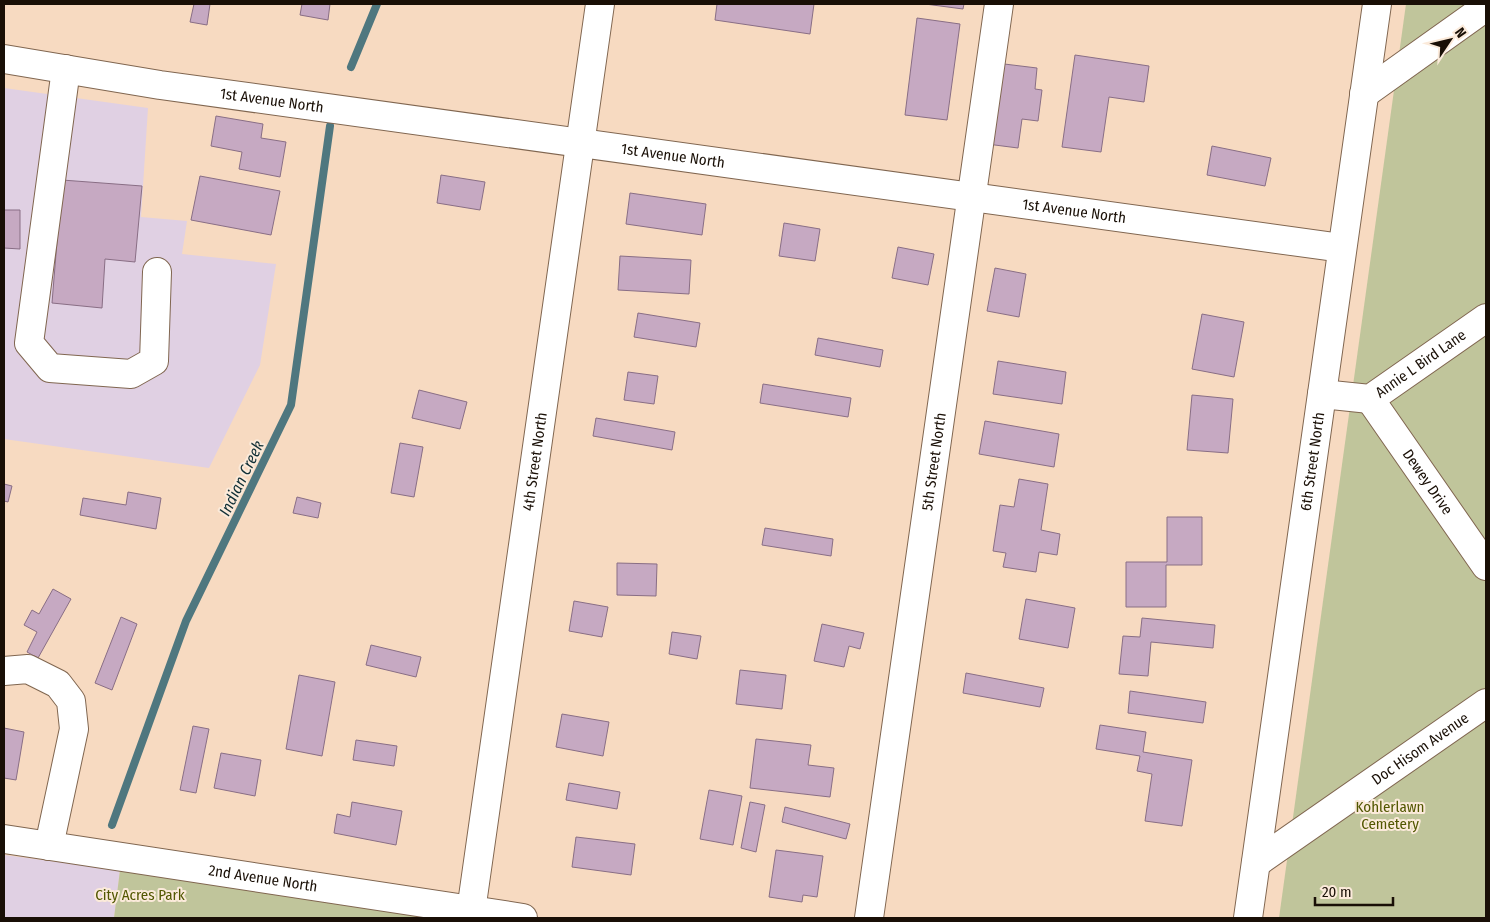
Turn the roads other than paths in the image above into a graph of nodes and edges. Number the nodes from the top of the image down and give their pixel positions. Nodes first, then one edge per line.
1 (600, 4) edge
2 (999, 4) edge
3 (1377, 4) edge
4 (1486, 7) edge
5 (4, 59) edge
6 (66, 69) junction
7 (1364, 94) junction
8 (580, 143) junction
9 (972, 197) junction
10 (1342, 248) junction
11 (157, 272) dead end
12 (1486, 318) edge
13 (1322, 394) junction
14 (1370, 399) junction
15 (1486, 566) edge
16 (4, 671) edge
17 (1486, 703) edge
18 (4, 839) edge
19 (49, 846) junction
20 (1256, 863) junction
21 (471, 914) edge
22 (523, 918) edge
23 (869, 918) edge
24 (1248, 918) edge

1 - 8 street, 4th Street North
2 - 9 street, 5th Street North
3 - 7 street, 6th Street North
4 - 7 street
5 - 6 street, 1st Avenue North
6 - 8 street, 1st Avenue North
6 - 11 street
7 - 10 street, 6th Street North
8 - 9 street, 1st Avenue North
8 - 21 street, 4th Street North
9 - 10 street, 1st Avenue North
9 - 23 street, 5th Street North
10 - 13 street, 6th Street North
12 - 14 street, Annie L Bird Lane
13 - 14 street, Annie L Bird Lane
13 - 20 street, 6th Street North
14 - 15 street, Dewey Drive
16 - 19 street
17 - 20 street, Doc Hisom Avenue
18 - 19 street, 2nd Avenue North
19 - 21 street, 2nd Avenue North
20 - 24 street, 6th Street North
21 - 22 street, 2nd Avenue North

